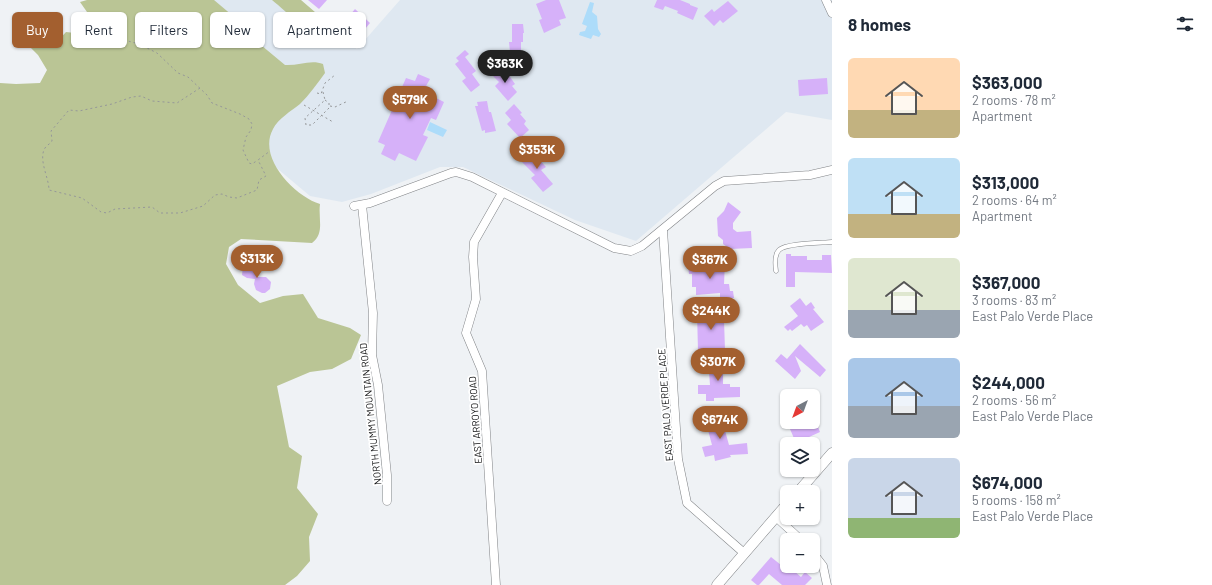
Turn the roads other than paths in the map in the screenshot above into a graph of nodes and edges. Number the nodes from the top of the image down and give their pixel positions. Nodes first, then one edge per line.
1 (826, 0) edge
2 (832, 13) edge
3 (832, 170) edge
4 (502, 192) junction
5 (663, 230) junction
6 (832, 242) edge
7 (776, 271) dead end
8 (832, 453) edge
9 (804, 485) edge
10 (387, 501) dead end
11 (780, 512) edge
12 (776, 517) junction
13 (793, 533) edge
14 (744, 553) junction
15 (820, 562) edge
16 (496, 585) edge
17 (717, 585) edge
18 (827, 585) edge

1 - 2 street
3 - 5 street, NORTH MUMMY MOUNTAIN ROAD
4 - 5 street, NORTH MUMMY MOUNTAIN ROAD
4 - 10 street, NORTH MUMMY MOUNTAIN ROAD
4 - 16 street, EAST ARROYO ROAD
5 - 14 street, EAST PALO VERDE PLACE
6 - 7 lane
8 - 9 street
11 - 12 street
12 - 13 street
12 - 14 street
14 - 17 street
15 - 18 street

